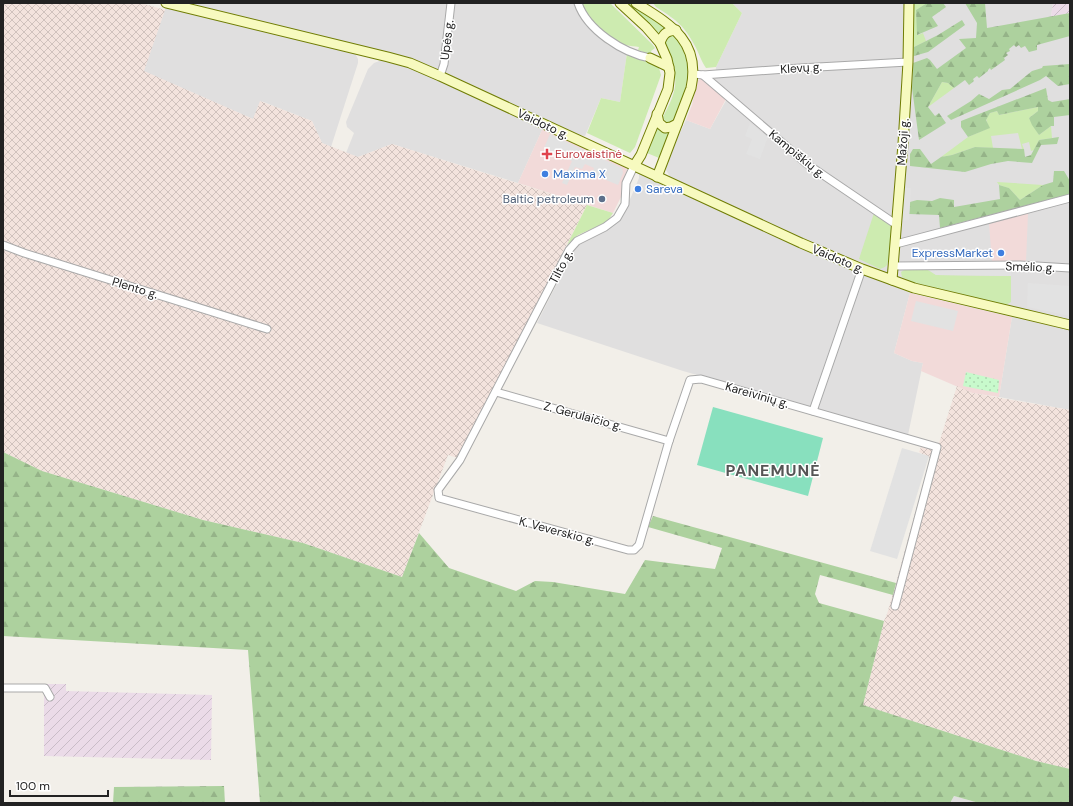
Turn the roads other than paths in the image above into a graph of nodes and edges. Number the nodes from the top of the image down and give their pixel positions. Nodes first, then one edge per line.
1 (166, 3) edge
2 (451, 3) edge
3 (578, 3) edge
4 (620, 3) edge
5 (636, 3) edge
6 (909, 3) edge
7 (648, 7) edge
8 (676, 30) junction
9 (661, 45) junction
10 (650, 58) junction
11 (908, 62) junction
12 (669, 66) junction
13 (698, 75) junction
14 (440, 76) junction
15 (658, 114) junction
16 (676, 124) junction
17 (634, 166) junction
18 (657, 177) junction
19 (1070, 198) edge
20 (897, 225) junction
21 (3, 244) edge
22 (896, 244) junction
23 (894, 266) junction
24 (1070, 268) edge
25 (862, 269) junction
26 (892, 280) junction
27 (1070, 326) edge
28 (267, 329) dead end
29 (496, 392) junction
30 (813, 411) junction
31 (670, 441) junction
32 (439, 498) joint
33 (649, 512) joint
34 (895, 606) dead end
35 (3, 688) edge
36 (50, 697) dead end

1 - 14 main road, Vaidoto g.
2 - 14 street, Upės g.
3 - 10 street
4 - 9 main road, Tilto g.
5 - 7 main road
6 - 11 main road, Mažoji g.
7 - 8 main road
8 - 9 main road
8 - 13 main road
9 - 10 main road
9 - 12 main road, Tilto g.
10 - 12 main road
11 - 13 street, Klevų g.
11 - 20 main road, Mažoji g.
12 - 15 main road, Tilto g.
13 - 16 main road
13 - 20 street, Kampiškių g.
14 - 17 main road, Vaidoto g.
15 - 16 main road
15 - 17 main road, Tilto g.
16 - 18 main road
17 - 18 main road, Vaidoto g.
17 - 29 street, Tilto g.
18 - 25 main road, Vaidoto g.
19 - 22 street
20 - 22 main road, Mažoji g.
21 - 28 street, Plento g.
22 - 23 main road, Mažoji g.
23 - 24 street, Smėlio g.
23 - 26 main road, Mažoji g.
25 - 26 main road, Vaidoto g.
25 - 30 street
26 - 27 main road, Vaidoto g.
29 - 31 street, Z. Gerulaičio g.
29 - 32 street, Tilto g.
30 - 31 street, Kareivinių g.
30 - 34 street
31 - 33 street, Kareivinių g.
32 - 33 street, K. Veverskio g.
35 - 36 street

